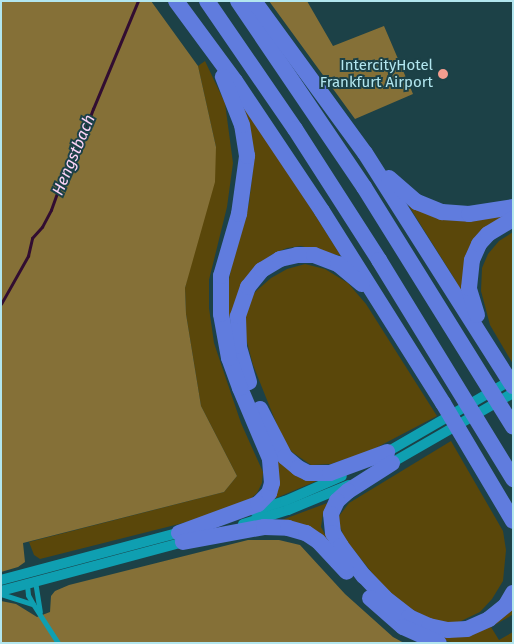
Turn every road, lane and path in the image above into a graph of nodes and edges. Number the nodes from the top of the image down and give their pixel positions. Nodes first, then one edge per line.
1 (176, 1) edge
2 (207, 1) edge
3 (238, 1) edge
4 (254, 1) edge
5 (204, 39) junction
6 (365, 153) junction
7 (513, 207) edge
8 (513, 219) edge
9 (386, 312) junction
10 (508, 375) edge
11 (513, 386) edge
12 (513, 393) edge
13 (513, 426) edge
14 (389, 457) junction
15 (513, 479) edge
16 (512, 522) edge
17 (181, 538) junction
18 (30, 572) junction
19 (1, 580) edge
20 (31, 584) junction
21 (1, 592) edge
22 (513, 592) edge
23 (32, 604) junction
24 (40, 615) junction
25 (58, 643) edge
26 (439, 643) edge

1 - 5 highway
2 - 15 highway
3 - 13 highway
4 - 6 highway
5 - 9 highway
5 - 17 highway
6 - 7 highway
6 - 10 highway
8 - 10 highway
9 - 14 highway
9 - 16 highway
10 - 11 highway
10 - 14 main road
12 - 14 main road
14 - 17 main road
14 - 22 highway
17 - 18 main road
17 - 20 main road
17 - 26 highway
18 - 19 main road
18 - 20 street
18 - 20 street
20 - 21 main road
20 - 23 street
20 - 24 street
21 - 23 street
23 - 24 street
24 - 25 street

